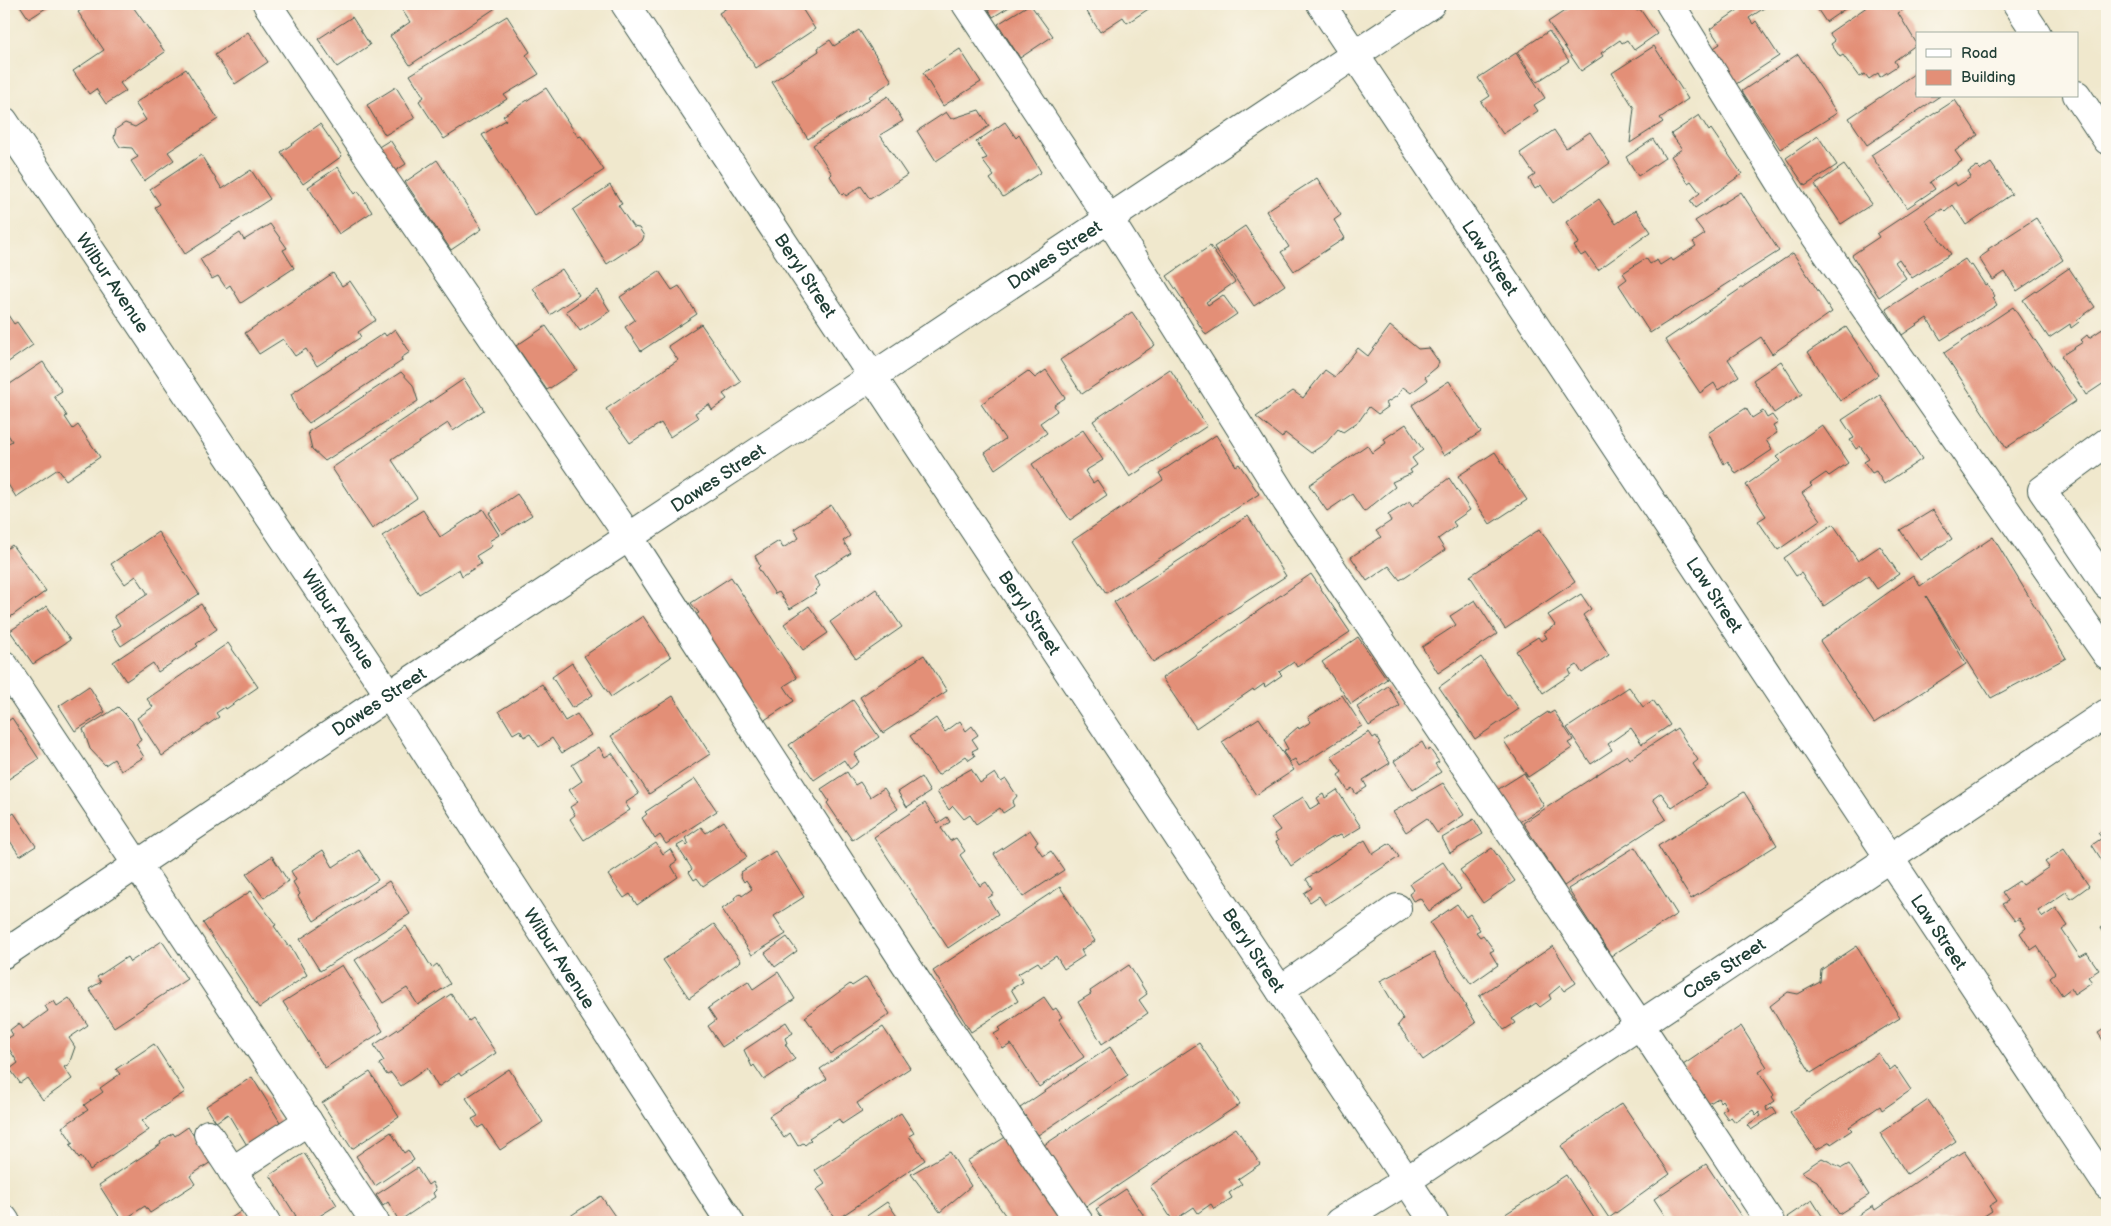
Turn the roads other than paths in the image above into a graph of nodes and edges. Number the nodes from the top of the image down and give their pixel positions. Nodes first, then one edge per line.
1 (267, 4) edge
2 (625, 4) edge
3 (966, 4) edge
4 (1321, 4) edge
5 (1431, 4) edge
6 (1670, 4) edge
7 (2017, 4) edge
8 (2036, 32) edge
9 (1355, 54) junction
10 (2078, 96) edge
11 (4, 121) edge
12 (2107, 140) edge
13 (1108, 219) junction
14 (874, 376) junction
15 (2107, 442) edge
16 (629, 537) junction
17 (2099, 557) edge
18 (2107, 585) edge
19 (2107, 655) edge
20 (4, 665) edge
21 (389, 696) junction
22 (2107, 714) edge
23 (1889, 858) junction
24 (136, 864) junction
25 (1397, 908) dead end
26 (4, 954) edge
27 (1280, 990) junction
28 (1640, 1025) junction
29 (308, 1121) junction
30 (208, 1134) dead end
31 (232, 1171) junction
32 (1406, 1180) junction
33 (2107, 1185) edge
34 (4, 1219) edge
35 (6, 1222) edge
36 (266, 1222) edge
37 (375, 1222) edge
38 (730, 1222) edge
39 (1079, 1222) edge
40 (1339, 1222) edge
41 (1434, 1222) edge
42 (1770, 1222) edge

1 - 16 street
2 - 14 street, Beryl Street
3 - 13 street
4 - 9 street, Law Street
5 - 9 street, Dawes Street
6 - 19 street
7 - 8 street
9 - 13 street, Dawes Street
9 - 23 street, Law Street
10 - 12 street
11 - 21 street, Wilbur Avenue
13 - 14 street, Dawes Street
13 - 28 street
14 - 16 street, Dawes Street
14 - 27 street, Beryl Street
15 - 17 street
16 - 21 street, Dawes Street
16 - 39 street
17 - 18 street
20 - 24 street
21 - 24 street, Dawes Street
21 - 38 street, Wilbur Avenue
22 - 23 street, Cass Street
23 - 28 street, Cass Street
23 - 33 street, Law Street
24 - 26 street, Dawes Street
24 - 29 street
25 - 27 street
27 - 32 street, Beryl Street
28 - 32 street, Cass Street
28 - 42 street
29 - 31 street
29 - 37 street
30 - 31 street
31 - 36 street
32 - 40 street, Cass Street
32 - 41 street, Beryl Street
34 - 35 street

